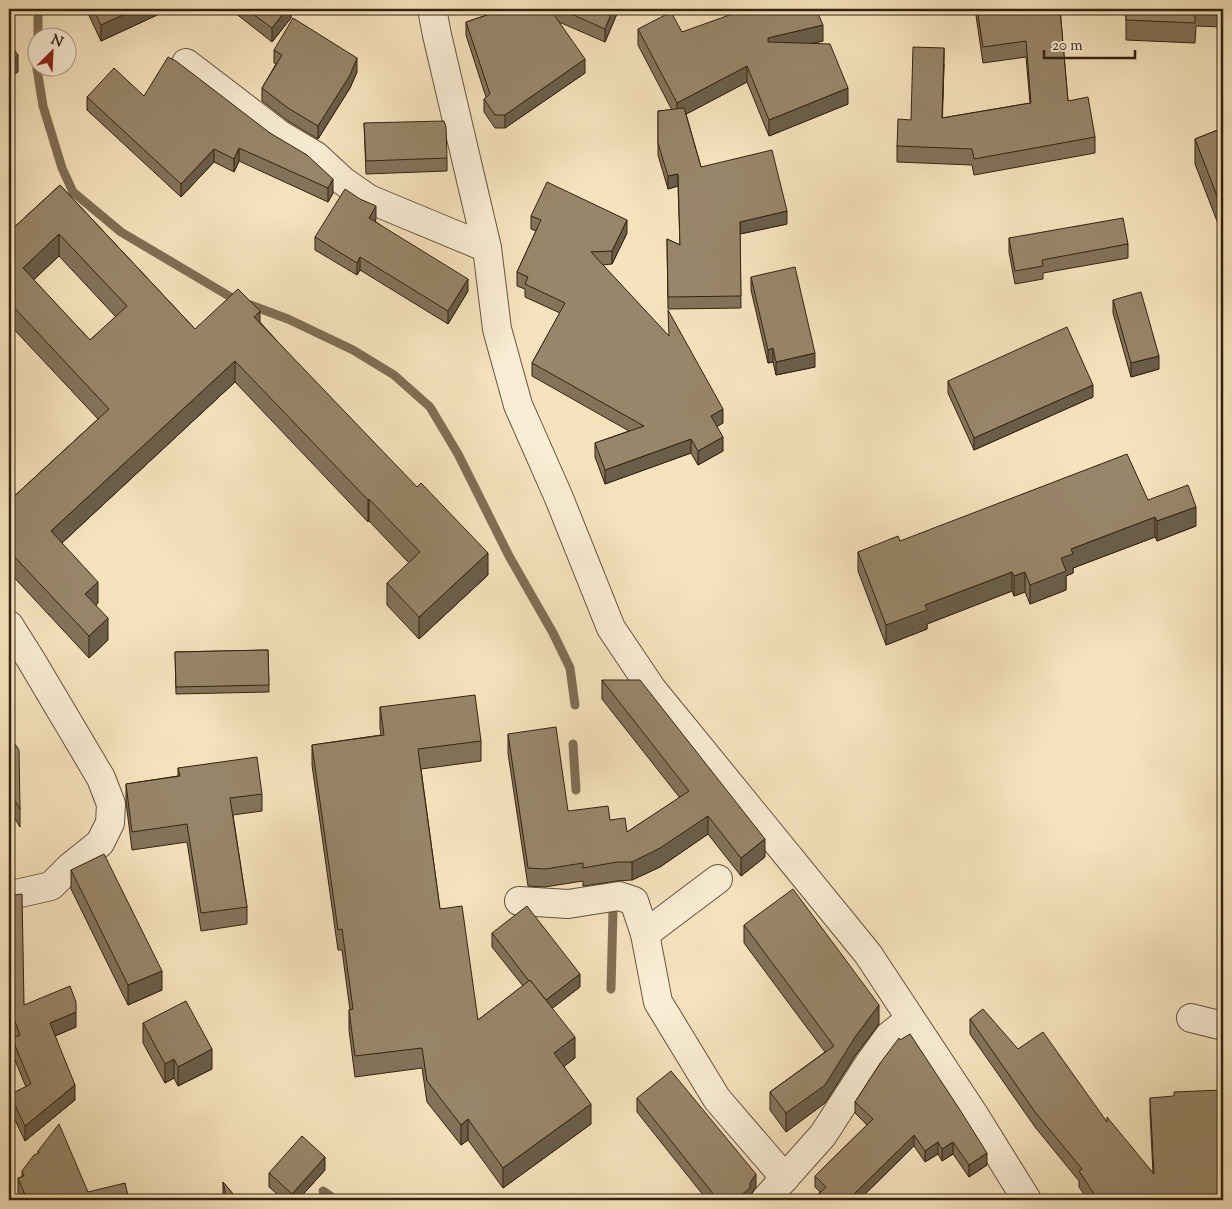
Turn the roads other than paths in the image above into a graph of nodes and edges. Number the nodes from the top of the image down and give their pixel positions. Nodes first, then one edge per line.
1 (432, 9) edge
2 (186, 63) dead end
3 (487, 248) junction
4 (9, 625) edge
5 (718, 879) dead end
6 (9, 893) edge
7 (518, 901) dead end
8 (645, 934) junction
9 (1191, 1018) dead end
10 (910, 1019) junction
11 (1223, 1026) edge
12 (785, 1178) junction
13 (765, 1200) edge
14 (1027, 1200) edge

1 - 3 street
2 - 3 street
3 - 10 street
4 - 6 street
5 - 8 street
7 - 8 street
8 - 12 street
9 - 11 street
10 - 12 street
10 - 14 street
12 - 13 street

